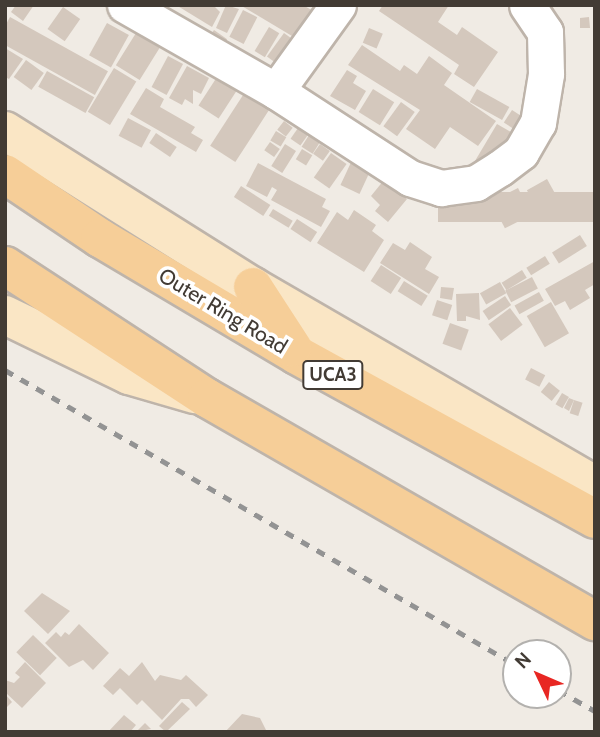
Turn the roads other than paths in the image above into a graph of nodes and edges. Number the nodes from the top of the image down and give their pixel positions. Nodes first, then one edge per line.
1 (125, 5) edge
2 (338, 5) edge
3 (527, 5) edge
4 (276, 91) junction
5 (5, 131) edge
6 (5, 174) edge
7 (18, 274) edge
8 (253, 287) junction
9 (5, 315) edge
10 (297, 355) junction
11 (207, 398) junction
12 (595, 485) edge
13 (595, 519) edge
14 (595, 621) edge

1 - 4 street
2 - 4 street
3 - 4 street
5 - 8 main road, UCA3
6 - 10 main road, Outer Ring Road / UCA3
7 - 11 main road
8 - 10 main road
8 - 12 main road, UCA3
9 - 11 main road
10 - 13 main road, Outer Ring Road / UCA3
11 - 14 main road

